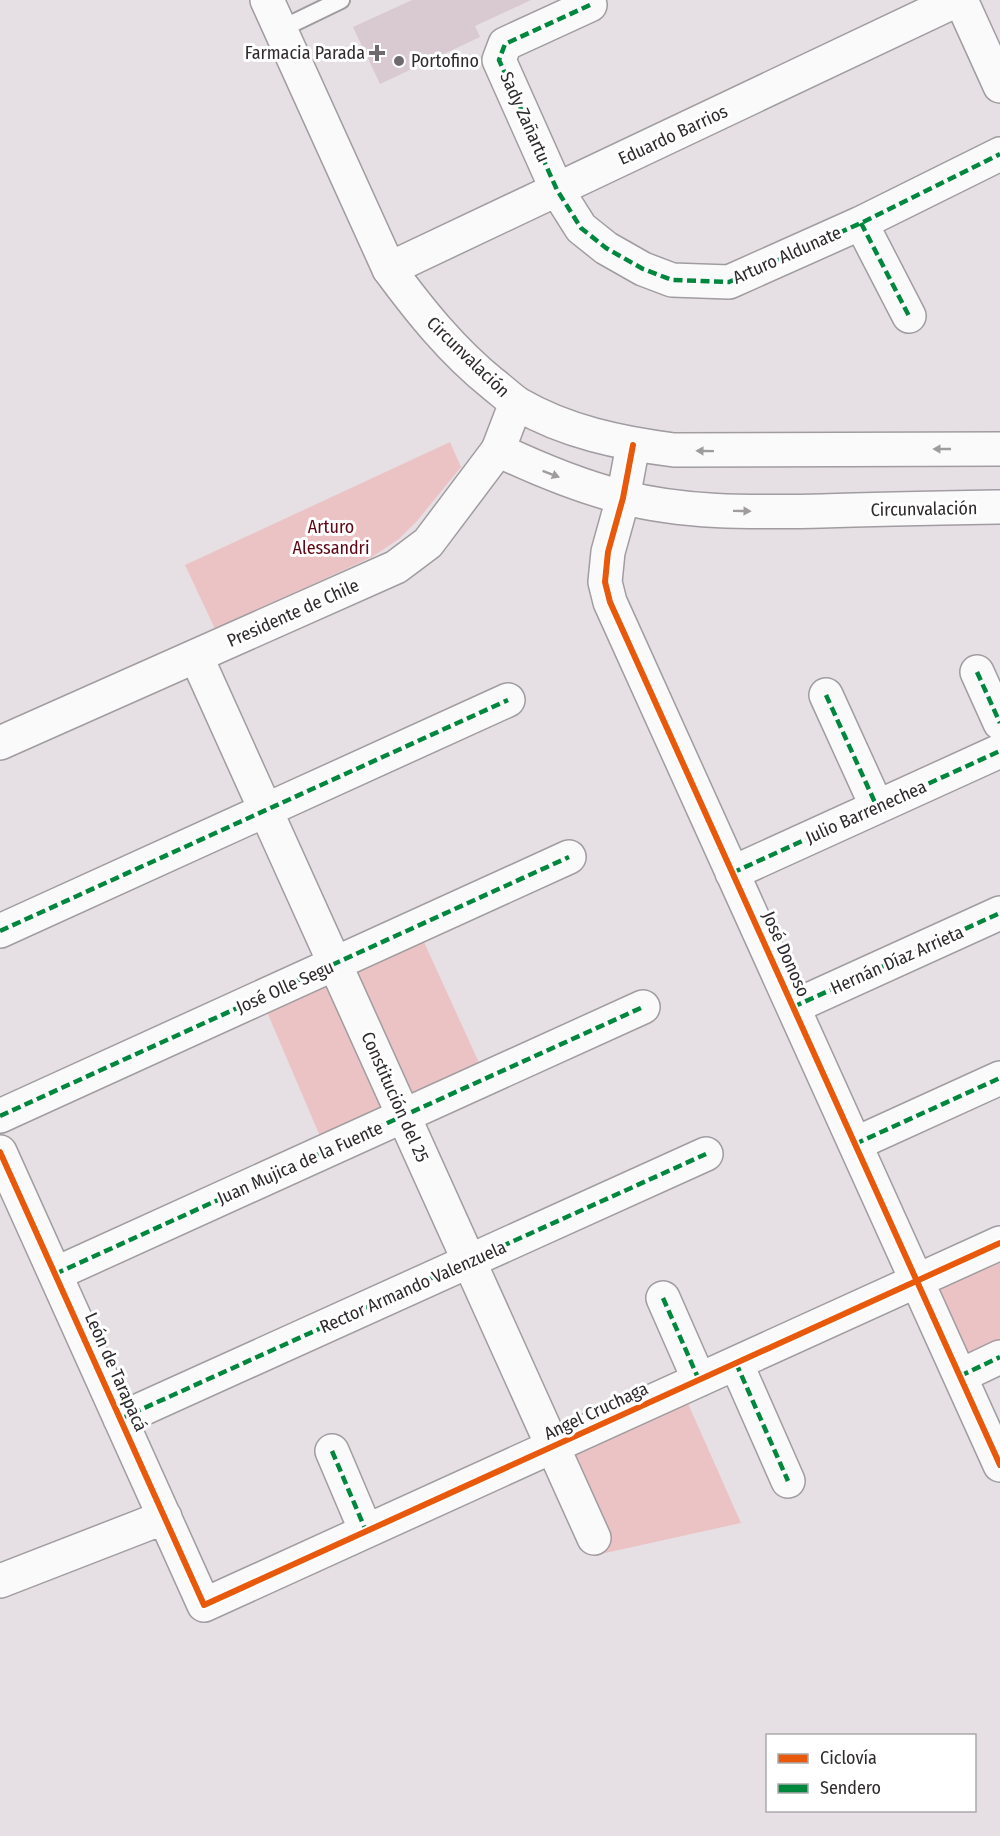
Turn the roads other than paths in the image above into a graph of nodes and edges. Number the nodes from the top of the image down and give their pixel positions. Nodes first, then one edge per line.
1 (267, 0) edge
2 (341, 0) edge
3 (959, 0) edge
4 (590, 5) dead end
5 (281, 29) junction
6 (1000, 86) edge
7 (1000, 154) edge
8 (557, 190) junction
9 (861, 223) junction
10 (389, 269) junction
11 (909, 316) dead end
12 (516, 403) junction
13 (633, 445) junction
14 (1000, 449) edge
15 (498, 450) junction
16 (623, 498) junction
17 (1000, 507) edge
18 (196, 656) junction
19 (977, 672) dead end
20 (826, 695) dead end
21 (508, 700) dead end
22 (1000, 723) edge
23 (0, 743) edge
24 (1000, 751) edge
25 (877, 807) junction
26 (266, 810) junction
27 (569, 857) dead end
28 (732, 873) junction
29 (1000, 913) edge
30 (0, 931) edge
31 (335, 964) junction
32 (643, 1007) dead end
33 (793, 1007) junction
34 (1000, 1078) edge
35 (0, 1116) edge
36 (404, 1116) junction
37 (855, 1144) junction
38 (0, 1152) edge
39 (706, 1154) dead end
40 (1000, 1244) edge
41 (470, 1261) junction
42 (55, 1274) junction
43 (917, 1281) junction
44 (663, 1298) dead end
45 (1000, 1357) edge
46 (736, 1363) junction
47 (960, 1376) junction
48 (699, 1380) junction
49 (120, 1419) junction
50 (553, 1447) junction
51 (332, 1451) dead end
52 (1000, 1465) edge
53 (788, 1481) dead end
54 (165, 1517) junction
55 (366, 1531) junction
56 (594, 1538) dead end
57 (0, 1581) edge
58 (204, 1605) joint

1 - 5 street, Circunvalación
2 - 5 lane
3 - 6 street
3 - 8 street, Eduardo Barrios
4 - 8 street, Sady Zañartu
5 - 10 street, Circunvalación
7 - 9 street, Arturo Aldunate
8 - 9 street, Arturo Aldunate
8 - 10 street, Eduardo Barrios
9 - 11 street
10 - 12 street, Circunvalación
12 - 13 street, Circunvalación
12 - 15 street, Presidente de Chile
14 -> 13 street, Circunvalación
13 - 16 street, José Donoso
15 -> 16 street, Circunvalación
15 - 18 street, Presidente de Chile
16 -> 17 street, Circunvalación
16 - 28 street, José Donoso
18 - 23 street, Presidente de Chile
18 - 26 street, Constitución del 25
19 - 22 street
20 - 25 street
21 - 26 street
24 - 25 street, Julio Barrenechea
25 - 28 street, Julio Barrenechea
26 - 30 street
26 - 31 street, Constitución del 25
27 - 31 street, José Olle Segu
28 - 33 street, José Donoso
29 - 33 street, Hernán Díaz Arrieta
31 - 35 street, José Olle Segu
31 - 36 street, Constitución del 25
32 - 36 street, Juan Mujica de la Fuente
33 - 37 street, José Donoso
34 - 37 street
36 - 41 street, Constitución del 25
36 - 42 street, Juan Mujica de la Fuente
37 - 43 street, José Donoso
38 - 42 street, León de Tarapacá
39 - 41 street, Rector Armando Valenzuela
40 - 43 street, Angel Cruchaga
41 - 49 street, Rector Armando Valenzuela
41 - 50 street, Constitución del 25
42 - 49 street, León de Tarapacá
43 - 46 street, Angel Cruchaga
43 - 47 street, José Donoso
44 - 48 street
45 - 47 street
46 - 48 street, Angel Cruchaga
46 - 53 street
47 - 52 street, José Donoso
48 - 50 street, Angel Cruchaga
49 - 54 street, León de Tarapacá
50 - 55 street, Angel Cruchaga
50 - 56 street, Constitución del 25
51 - 55 street
54 - 57 street
54 - 58 street, León de Tarapacá
55 - 58 street, Angel Cruchaga

